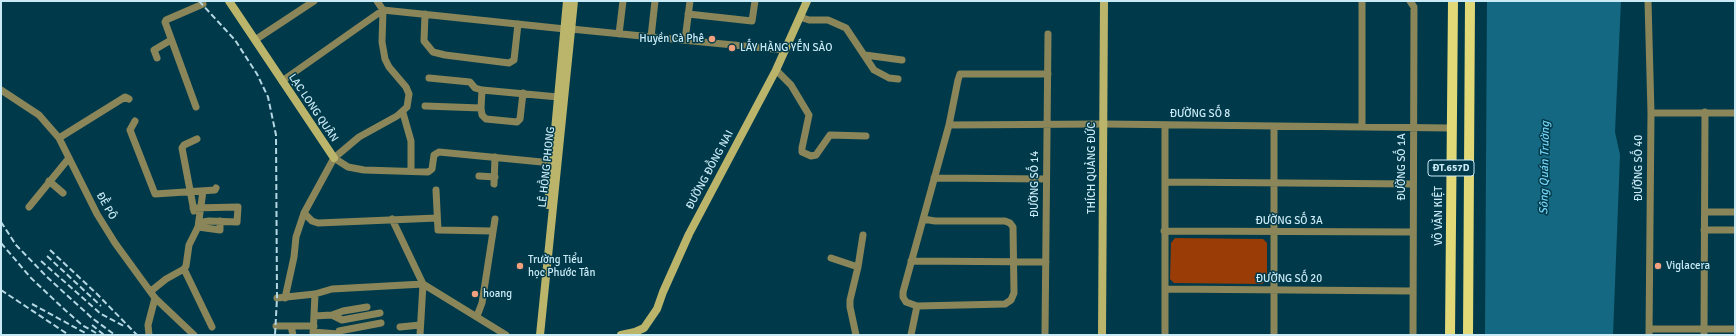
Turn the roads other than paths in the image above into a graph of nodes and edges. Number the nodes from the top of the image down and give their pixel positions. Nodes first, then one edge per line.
1 (229, 1) edge
2 (314, 1) edge
3 (377, 1) edge
4 (567, 1) edge
5 (574, 1) edge
6 (623, 1) edge
7 (655, 1) edge
8 (690, 1) edge
9 (756, 1) edge
10 (807, 1) edge
11 (1104, 1) edge
12 (1362, 1) edge
13 (1410, 1) edge
14 (1453, 1) edge
15 (1470, 1) edge
16 (1648, 1) edge
17 (203, 4) dead end
18 (383, 10) junction
19 (425, 14) junction
20 (688, 14) junction
21 (800, 17) junction
22 (518, 24) junction
23 (568, 29) junction
24 (619, 34) junction
25 (1048, 34) dead end
26 (651, 37) junction
27 (171, 40) junction
28 (255, 40) junction
29 (685, 40) junction
30 (784, 50) junction
31 (865, 55) junction
32 (157, 58) dead end
33 (902, 60) dead end
34 (776, 70) junction
35 (1048, 74) junction
36 (429, 78) dead end
37 (898, 79) dead end
38 (282, 81) junction
39 (1, 90) edge
40 (482, 90) junction
41 (523, 93) junction
42 (558, 97) junction
43 (129, 99) dead end
44 (425, 106) dead end
45 (196, 107) dead end
46 (481, 108) junction
47 (1705, 112) junction
48 (403, 113) junction
49 (1651, 113) junction
50 (1735, 113) edge
51 (135, 121) dead end
52 (1047, 124) junction
53 (1103, 124) junction
54 (949, 125) junction
55 (1165, 125) junction
56 (1274, 126) junction
57 (1362, 126) junction
58 (1413, 127) junction
59 (1451, 128) junction
60 (866, 136) dead end
61 (59, 138) junction
62 (197, 140) dead end
63 (495, 157) junction
64 (69, 158) junction
65 (334, 158) junction
66 (555, 163) junction
67 (411, 171) junction
68 (478, 176) dead end
69 (934, 178) junction
70 (1046, 179) junction
71 (49, 181) junction
72 (1165, 182) junction
73 (1275, 182) junction
74 (1413, 184) junction
75 (216, 188) dead end
76 (436, 190) dead end
77 (189, 191) junction
78 (203, 191) junction
79 (63, 193) dead end
80 (29, 207) dead end
81 (196, 208) junction
82 (1705, 212) junction
83 (1735, 212) edge
84 (304, 213) junction
85 (437, 218) junction
86 (392, 219) junction
87 (495, 219) dead end
88 (923, 219) junction
89 (198, 227) junction
90 (1704, 230) junction
91 (1735, 230) edge
92 (492, 231) junction
93 (1164, 231) junction
94 (1275, 232) junction
95 (1413, 232) junction
96 (863, 235) dead end
97 (831, 258) dead end
98 (911, 261) junction
99 (1014, 262) junction
100 (1046, 262) junction
101 (858, 267) junction
102 (184, 269) junction
103 (423, 284) junction
104 (1165, 289) junction
105 (1275, 290) junction
106 (1413, 291) junction
107 (315, 294) junction
108 (153, 295) junction
109 (277, 298) dead end
110 (285, 298) junction
111 (917, 306) junction
112 (367, 307) dead end
113 (380, 313) dead end
114 (332, 315) junction
115 (314, 316) junction
116 (477, 316) junction
117 (381, 323) dead end
118 (420, 325) junction
119 (276, 326) dead end
120 (291, 326) junction
121 (212, 327) dead end
122 (400, 327) dead end
123 (1735, 329) edge
124 (313, 331) edge
125 (1649, 332) edge
126 (1704, 332) edge
127 (149, 335) edge
128 (194, 335) edge
129 (293, 335) edge
130 (338, 335) edge
131 (416, 335) edge
132 (420, 335) edge
133 (506, 335) edge
134 (536, 335) edge
135 (540, 335) edge
136 (621, 335) edge
137 (856, 335) edge
138 (911, 335) edge
139 (1045, 335) edge
140 (1102, 335) edge
141 (1165, 335) edge
142 (1274, 335) edge
143 (1413, 335) edge
144 (1450, 335) edge
145 (1468, 335) edge

1 - 28 street, LẠC LONG QUÂN
2 - 28 street
3 - 18 street
4 - 23 street, LÊ HỒNG PHONG
5 - 23 street, LÊ HỒNG PHONG
6 - 24 street
7 - 26 street
8 - 20 street
9 - 20 street
10 - 21 street, ĐƯỜNG ĐỒNG NAI
11 - 53 street, THÍCH QUẢNG ĐỨC
12 - 57 street
13 - 58 street, ĐƯỜNG SỐ 1A
14 - 59 main road, VÕ VĂN KIỆT / ĐT.657D
15 - 145 main road, ĐT.657D
16 - 49 street, ĐƯỜNG SỐ 40
17 - 27 street
18 - 19 street
18 - 38 street
18 - 48 street
19 - 22 street
19 - 22 street
20 - 29 street
21 - 30 street, ĐƯỜNG ĐỒNG NAI
21 - 31 street
22 - 23 street
23 - 24 street
23 - 42 street, LÊ HỒNG PHONG
23 - 66 street, LÊ HỒNG PHONG
24 - 26 street
25 - 35 street, ĐƯỜNG SỐ 14
26 - 29 street
27 - 32 street
27 - 45 street
28 - 38 street, LẠC LONG QUÂN
29 - 30 street
30 - 34 street, ĐƯỜNG ĐỒNG NAI
31 - 33 street
31 - 37 street
34 - 60 street
34 - 136 street, ĐƯỜNG ĐỒNG NAI
35 - 52 street, ĐƯỜNG SỐ 14
35 - 54 street
36 - 40 street
38 - 65 street, LẠC LONG QUÂN
39 - 61 street, ĐỀ PÔ
40 - 41 street
40 - 46 street
41 - 42 street
41 - 46 street
42 - 66 street, LÊ HỒNG PHONG
43 - 61 street
44 - 46 street
47 - 49 street
47 - 50 street
47 - 82 street
48 - 65 street
48 - 67 street
49 - 125 street, ĐƯỜNG SỐ 40
51 - 77 street
52 - 53 street, ĐƯỜNG SỐ 8
52 - 54 street, ĐƯỜNG SỐ 8
52 - 70 street, ĐƯỜNG SỐ 14
53 - 55 street, ĐƯỜNG SỐ 8
53 - 140 street, THÍCH QUẢNG ĐỨC
54 - 69 street
55 - 56 street, ĐƯỜNG SỐ 8
55 - 72 street
56 - 57 street, ĐƯỜNG SỐ 8
56 - 73 street
57 - 58 street, ĐƯỜNG SỐ 8
58 - 59 street, ĐƯỜNG SỐ 8
58 - 74 street, ĐƯỜNG SỐ 1A
59 - 144 main road, VÕ VĂN KIỆT / ĐT.657D
61 - 64 street, ĐỀ PÔ
62 - 77 street
63 - 66 street
63 - 67 street
63 - 68 street
64 - 71 street
64 - 108 street, ĐỀ PÔ
65 - 67 street
65 - 84 street, LẠC LONG QUÂN
66 - 134 street, LÊ HỒNG PHONG
66 - 135 street, LÊ HỒNG PHONG
69 - 70 street
69 - 88 street
70 - 100 street, ĐƯỜNG SỐ 14
71 - 79 street
71 - 80 street
72 - 73 street
72 - 93 street
73 - 74 street
73 - 94 street
74 - 95 street, ĐƯỜNG SỐ 1A
75 - 78 street
76 - 85 street
77 - 78 street
77 - 81 street
78 - 81 street
81 - 89 street
81 - 89 street
82 - 83 street
82 - 90 street
84 - 86 street
84 - 110 street, LẠC LONG QUÂN
85 - 86 street
85 - 92 street
86 - 103 street
87 - 92 street
88 - 98 street
88 - 99 street
89 - 102 street
90 - 91 street
90 - 126 street
92 - 116 street
93 - 94 street, ĐƯỜNG SỐ 3A
93 - 104 street
94 - 95 street, ĐƯỜNG SỐ 3A
94 - 105 street
95 - 106 street, ĐƯỜNG SỐ 1A
96 - 101 street
97 - 101 street
98 - 99 street
98 - 111 street
99 - 100 street
99 - 111 street
100 - 139 street, ĐƯỜNG SỐ 14
101 - 137 street
102 - 108 street
102 - 121 street
103 - 107 street
103 - 116 street
103 - 118 street
104 - 105 street, ĐƯỜNG SỐ 20
104 - 141 street
105 - 106 street, ĐƯỜNG SỐ 20
105 - 142 street
106 - 143 street, ĐƯỜNG SỐ 1A
107 - 110 street
107 - 115 street
108 - 127 street
108 - 128 street, ĐỀ PÔ
109 - 110 street
111 - 138 street
112 - 114 street
113 - 114 street
114 - 115 street
115 - 124 street
116 - 133 street
117 - 130 street
118 - 122 street
118 - 132 street
119 - 120 street
120 - 124 street
120 - 129 street
123 - 126 street
124 - 130 street
125 - 126 street
131 - 132 street

